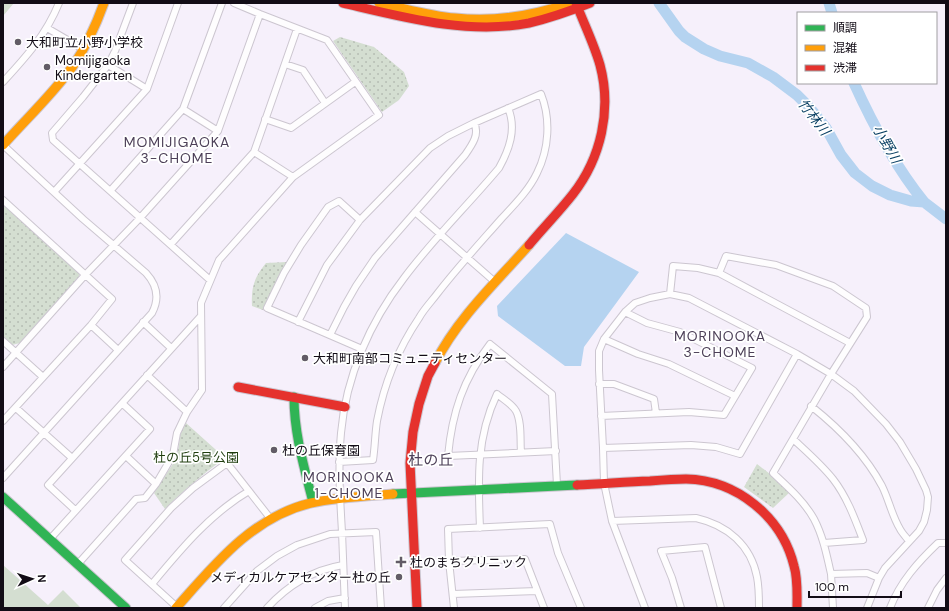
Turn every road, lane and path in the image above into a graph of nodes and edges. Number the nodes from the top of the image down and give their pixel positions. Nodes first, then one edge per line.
1 (59, 3) edge
2 (104, 3) edge
3 (133, 3) edge
4 (178, 3) edge
5 (222, 3) edge
6 (234, 3) edge
7 (343, 3) edge
8 (379, 3) edge
9 (570, 3) edge
10 (590, 3) edge
11 (577, 6) edge
12 (260, 14) junction
13 (48, 28) junction
14 (297, 29) junction
15 (83, 49) junction
16 (108, 64) junction
17 (285, 64) junction
18 (3, 82) edge
19 (355, 82) junction
20 (147, 88) junction
21 (325, 103) junction
22 (508, 108) junction
23 (183, 109) junction
24 (265, 119) junction
25 (474, 123) junction
26 (218, 130) junction
27 (3, 145) edge
28 (254, 152) junction
29 (80, 163) junction
30 (293, 176) junction
31 (111, 190) junction
32 (54, 192) junction
33 (3, 200) edge
34 (415, 212) junction
35 (140, 218) junction
36 (360, 220) junction
37 (440, 234) junction
38 (171, 244) junction
39 (113, 245) junction
40 (468, 258) junction
41 (719, 273) junction
42 (86, 274) junction
43 (210, 280) junction
44 (495, 282) junction
45 (670, 294) junction
46 (625, 312) junction
47 (201, 316) junction
48 (143, 322) junction
49 (298, 322) junction
50 (91, 325) junction
51 (330, 335) junction
52 (604, 339) junction
53 (3, 341) edge
54 (850, 343) junction
55 (171, 348) junction
56 (362, 349) junction
57 (118, 350) junction
58 (16, 352) junction
59 (797, 354) junction
60 (3, 367) edge
61 (831, 374) junction
62 (147, 376) junction
63 (43, 377) junction
64 (599, 384) junction
65 (238, 387) dead end
66 (735, 396) junction
67 (294, 397) junction
68 (122, 404) junction
69 (811, 406) junction
70 (345, 407) junction
71 (16, 408) junction
72 (187, 412) junction
73 (656, 413) junction
74 (601, 416) junction
75 (3, 421) edge
76 (44, 432) junction
77 (793, 439) junction
78 (603, 448) junction
79 (556, 451) junction
80 (521, 452) junction
81 (480, 454) junction
82 (126, 456) junction
83 (72, 458) junction
84 (339, 462) junction
85 (3, 478) edge
86 (156, 484) junction
87 (604, 484) junction
88 (557, 485) junction
89 (249, 490) junction
90 (478, 490) junction
91 (411, 493) junction
92 (3, 497) edge
93 (340, 498) junction
94 (313, 502) junction
95 (75, 510) junction
96 (270, 518) junction
97 (612, 522) junction
98 (480, 528) junction
99 (342, 533) junction
100 (50, 539) junction
101 (909, 541) junction
102 (824, 543) junction
103 (946, 544) edge
104 (449, 561) junction
105 (77, 565) junction
106 (343, 566) junction
107 (831, 574) junction
108 (879, 578) junction
109 (946, 578) edge
110 (152, 584) junction
111 (537, 590) junction
112 (453, 594) junction
113 (345, 598) junction
114 (126, 608) edge
115 (177, 608) edge
116 (224, 608) edge
117 (267, 608) edge
118 (315, 608) edge
119 (345, 608) edge
120 (381, 608) edge
121 (418, 608) edge
122 (454, 608) edge
123 (544, 608) edge
124 (580, 608) edge
125 (645, 608) edge
126 (681, 608) edge
127 (721, 608) edge
128 (759, 608) edge
129 (797, 608) edge
130 (833, 608) edge
131 (867, 608) edge
132 (890, 608) edge
133 (928, 608) edge

1 - 13 street
2 - 15 street
3 - 16 street
4 - 20 street
5 - 23 street
6 - 12 street
7 - 11 street
8 - 9 street
10 - 11 street
11 - 44 street
12 - 14 street
12 - 26 street
13 - 15 street
13 - 18 street
14 - 17 street
14 - 19 street
15 - 27 street
16 - 20 street
16 - 29 street
17 - 21 street
17 - 24 street
19 - 21 street
19 - 30 street
20 - 29 street
21 - 24 street
22 - 25 street
22 - 37 street
22 - 40 street
23 - 26 street
23 - 31 street
24 - 28 street
25 - 34 street
25 - 36 street
26 - 35 street
27 - 32 street
28 - 30 street
28 - 38 street
29 - 31 street
29 - 32 street
30 - 43 street
31 - 35 street
32 - 39 street
33 - 42 street
34 - 37 street
34 - 51 street
35 - 38 street
35 - 39 street
36 - 49 street
36 - 49 street
37 - 40 street
37 - 56 street
38 - 43 street
39 - 42 street
39 - 48 street
40 - 44 street
40 - 84 street
41 - 45 street
41 - 54 street
41 - 54 street
42 - 50 street
42 - 58 street
43 - 47 street
44 - 91 street
45 - 46 street
45 - 59 street
46 - 52 street
46 - 66 street
47 - 55 street
47 - 72 street
48 - 55 street
48 - 57 street
49 - 51 street
50 - 57 street
50 - 63 street
51 - 56 street
52 - 64 street
52 - 66 street
53 - 58 street
54 - 61 street
55 - 62 street
56 - 70 street
57 - 76 street
58 - 60 street
58 - 63 street
59 - 61 street
59 - 78 street
61 - 69 street
61 - 101 street
62 - 68 street
62 - 72 street
63 - 71 street
64 - 73 street
64 - 74 street
65 - 67 street
66 - 73 street
67 - 70 street
67 - 94 street
68 - 82 street
68 - 83 street
69 - 77 street
69 - 101 street
70 - 84 street
71 - 75 street
71 - 76 street
72 - 86 street
73 - 74 street
74 - 78 street
76 - 83 street
76 - 85 street
77 - 102 street
77 - 102 street
78 - 87 street
79 - 80 street
79 - 81 street
79 - 88 street
80 - 81 street
80 - 81 street
81 - 90 street
82 - 86 street
82 - 95 street
83 - 95 street
84 - 93 street
86 - 105 street
87 - 88 street
87 - 97 street
87 - 129 street
88 - 90 street
89 - 96 street
89 - 110 street
89 - 110 street
90 - 91 street
90 - 98 street
91 - 93 street
91 - 121 street
92 - 100 street
93 - 94 street
93 - 99 street
94 - 96 street
95 - 100 street
96 - 115 street
97 - 125 street
97 - 128 street
98 - 104 street
98 - 124 street
99 - 106 street
99 - 116 street
99 - 120 street
100 - 105 street
101 - 108 street
102 - 107 street
103 - 132 street
104 - 111 street
104 - 112 street
105 - 114 street
106 - 113 street
106 - 117 street
107 - 108 street
107 - 130 street
108 - 131 street
109 - 133 street
110 - 115 street
111 - 112 street
111 - 123 street
112 - 122 street
113 - 118 street
113 - 119 street
126 - 127 street

